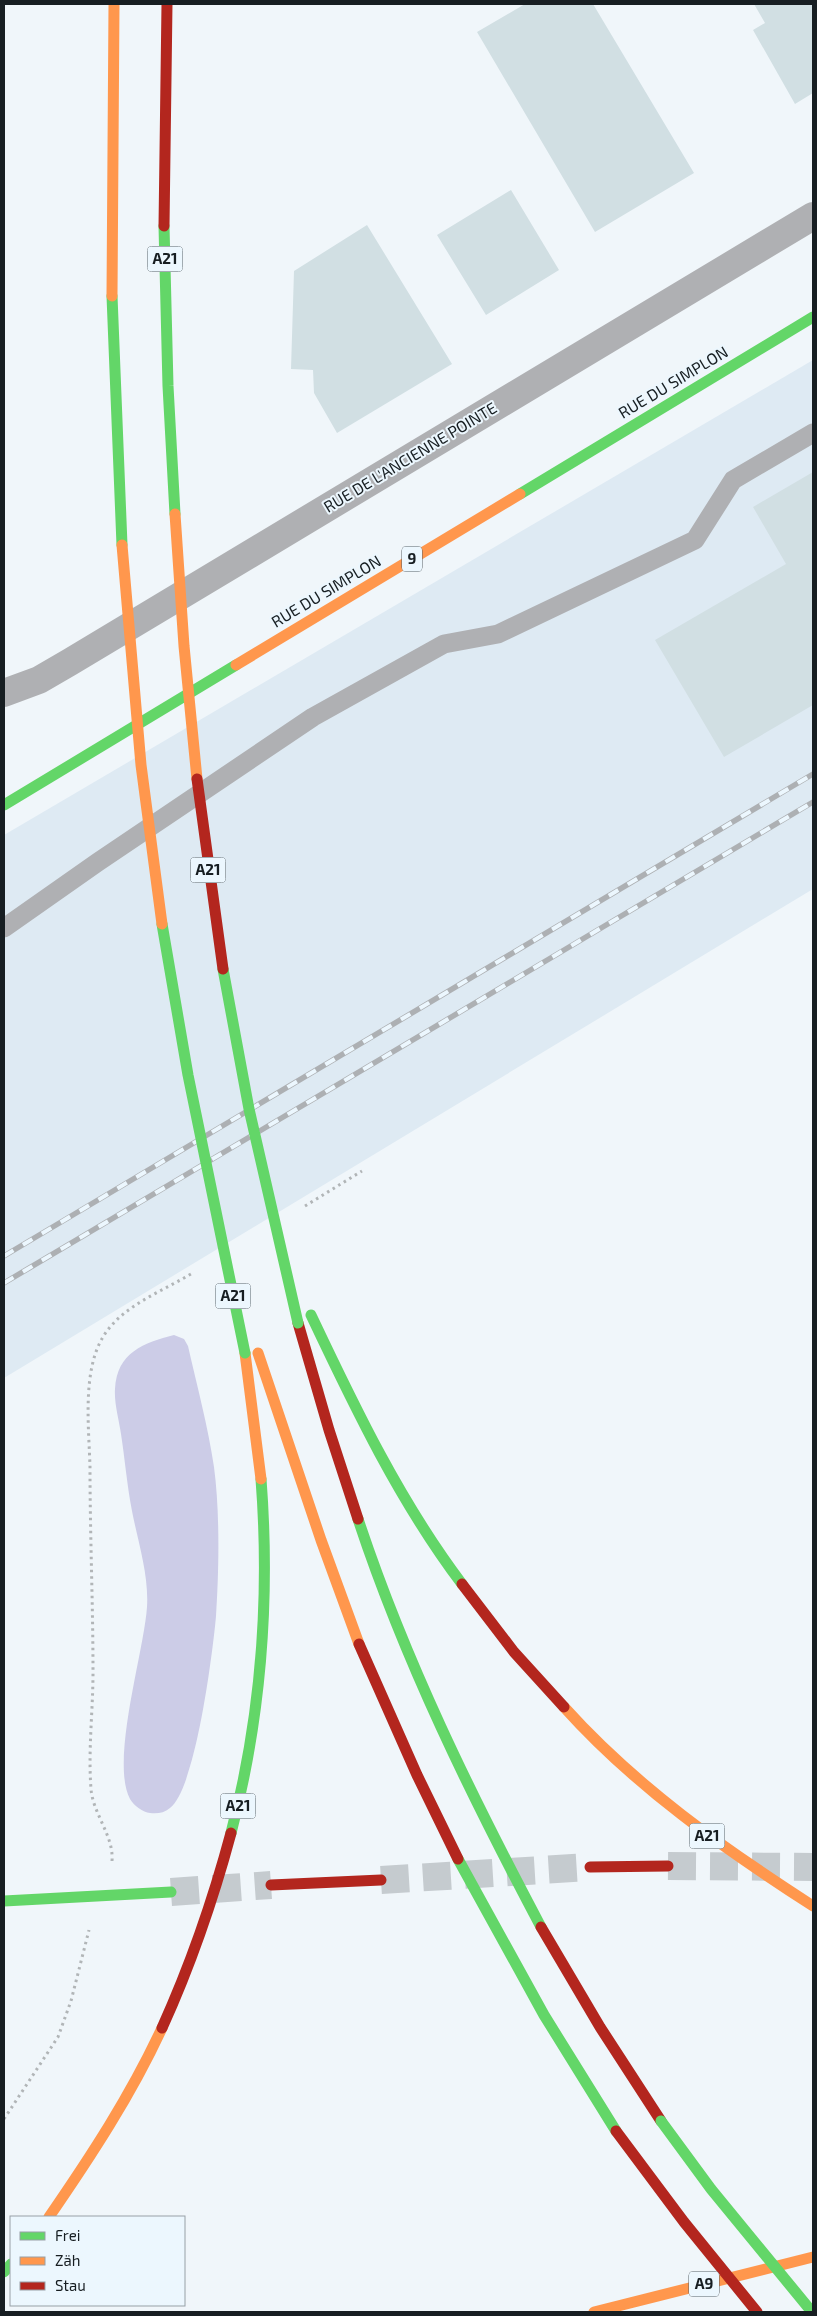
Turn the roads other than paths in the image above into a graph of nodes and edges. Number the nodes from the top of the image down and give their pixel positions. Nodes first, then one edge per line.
1 (114, 4) edge
2 (167, 4) edge
3 (813, 216) edge
4 (813, 317) edge
5 (813, 433) edge
6 (4, 693) edge
7 (6, 803) edge
8 (4, 928) edge
9 (274, 1220) junction
10 (222, 1238) junction
11 (668, 1866) tunnel mouth
12 (590, 1867) tunnel mouth
13 (381, 1880) tunnel mouth
14 (271, 1885) tunnel mouth
15 (171, 1892) tunnel mouth
16 (4, 1900) edge
17 (813, 1906) edge
18 (49, 2216) edge
19 (813, 2257) edge
20 (594, 2312) edge
21 (757, 2312) edge
22 (812, 2312) edge

1 - 10 main road, A21, bridge
2 - 9 main road, A21, bridge
3 - 6 street, RUE DE L'ANCIENNE POINTE
4 - 7 main road, RUE DU SIMPLON / 9
5 - 8 lane
9 - 17 main road, A21, bridge
9 - 22 main road, A21, bridge
10 - 18 main road, A21, bridge
10 - 21 main road, A21, bridge
11 - 12 main road
13 - 14 main road
15 - 16 main road
19 - 20 main road, A9

